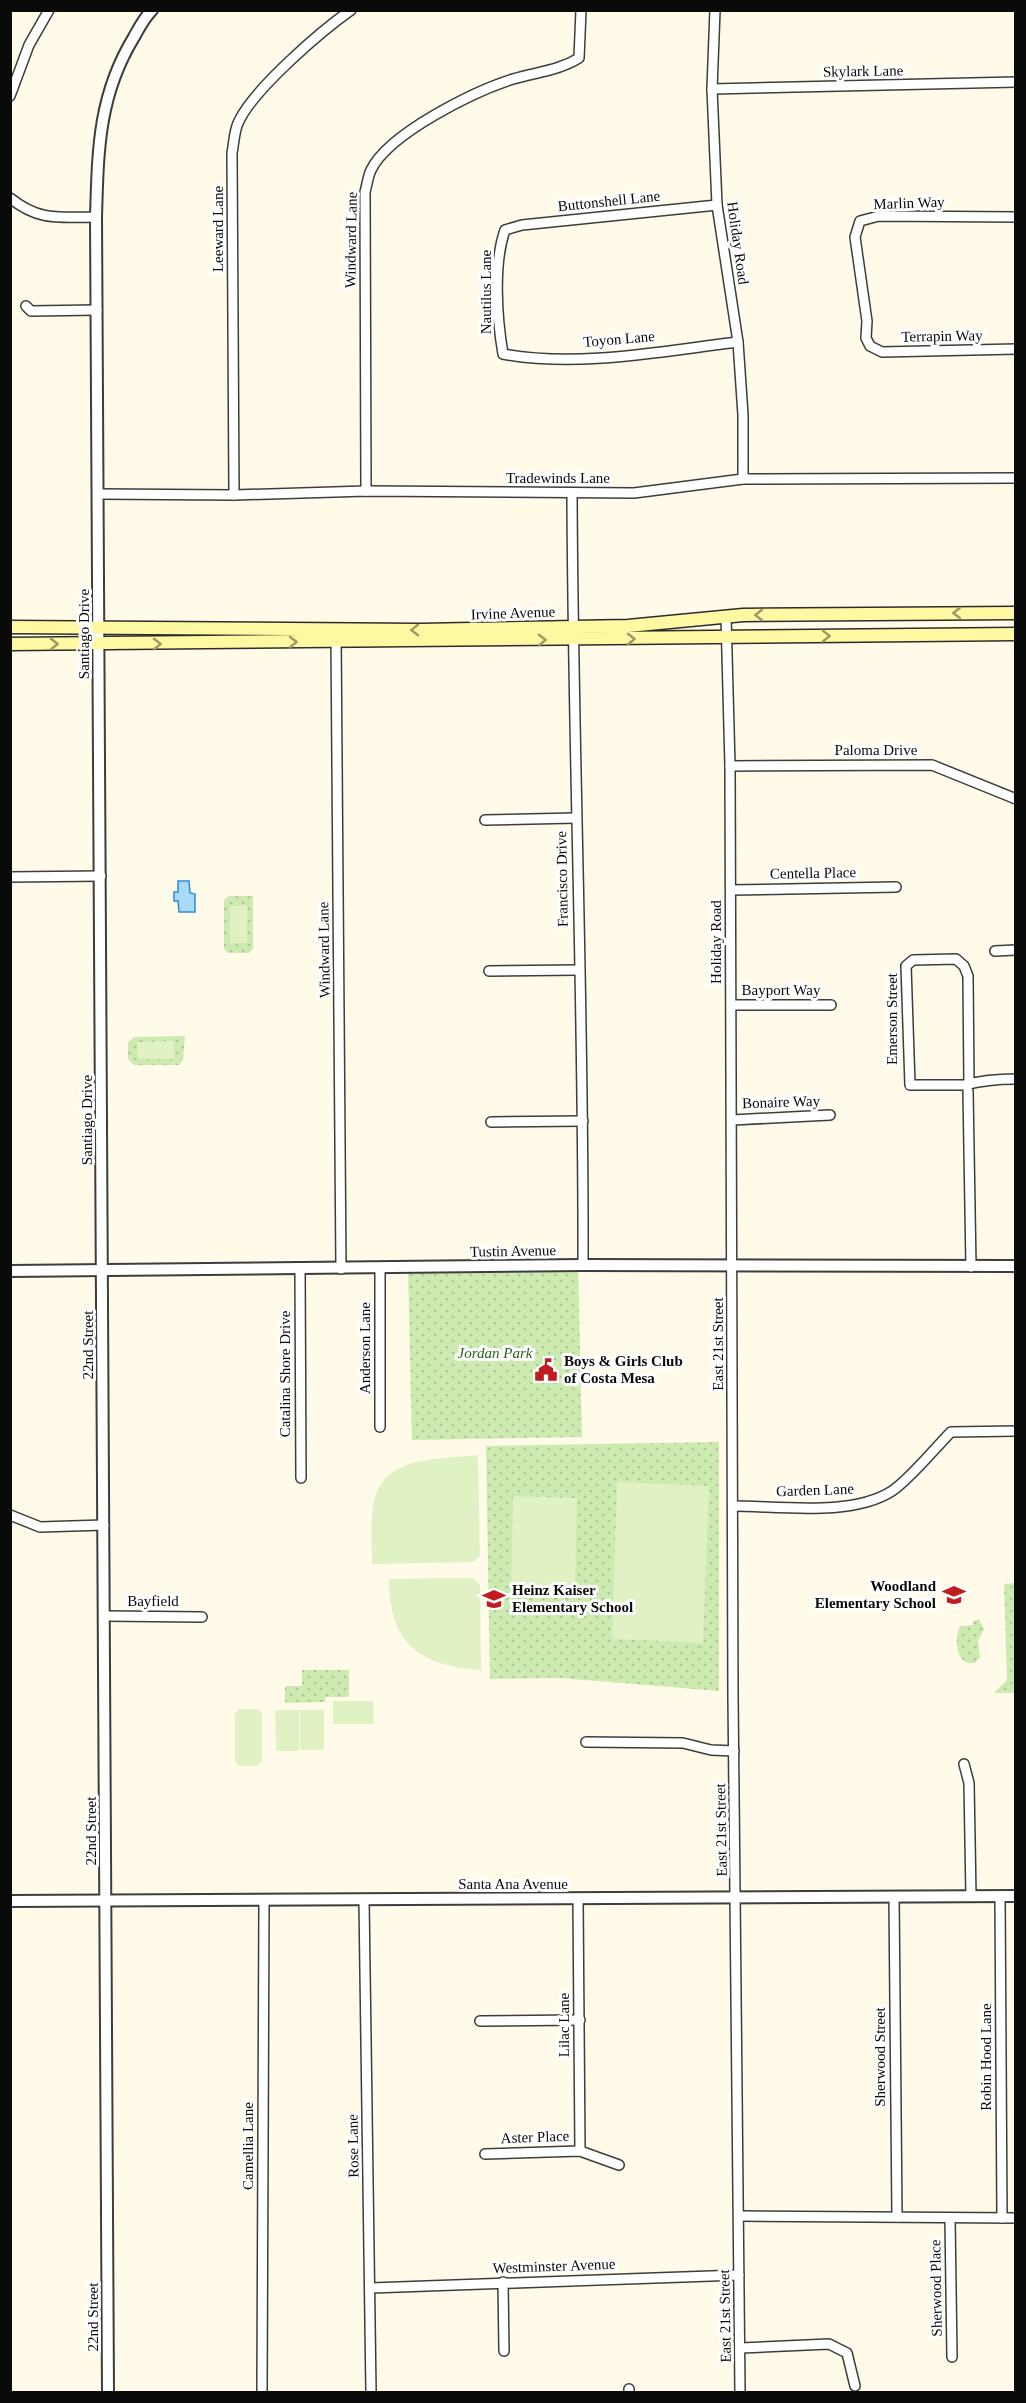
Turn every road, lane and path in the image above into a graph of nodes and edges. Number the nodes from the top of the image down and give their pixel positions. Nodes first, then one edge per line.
1 (48, 10) edge
2 (152, 10) edge
3 (351, 10) edge
4 (581, 10) edge
5 (715, 10) edge
6 (1016, 82) edge
7 (712, 89) junction
8 (10, 96) edge
9 (10, 198) edge
10 (717, 205) junction
11 (96, 217) junction
12 (1016, 217) edge
13 (505, 230) joint
14 (26, 306) dead end
15 (97, 310) junction
16 (738, 342) junction
17 (870, 346) joint
18 (1016, 349) edge
19 (503, 354) joint
20 (1016, 478) edge
21 (743, 479) junction
22 (366, 491) junction
23 (99, 494) junction
24 (572, 494) junction
25 (234, 495) junction
26 (1016, 613) edge
27 (726, 616) junction
28 (572, 626) junction
29 (10, 627) edge
30 (98, 628) junction
31 (1016, 634) edge
32 (336, 637) junction
33 (726, 638) junction
34 (573, 639) junction
35 (10, 644) edge
36 (98, 645) junction
37 (730, 766) junction
38 (1016, 799) edge
39 (576, 818) junction
40 (485, 820) dead end
41 (101, 876) junction
42 (10, 877) edge
43 (896, 887) dead end
44 (731, 890) junction
45 (1016, 950) edge
46 (995, 951) dead end
47 (579, 970) junction
48 (489, 971) dead end
49 (731, 1005) junction
50 (831, 1005) dead end
51 (1016, 1079) edge
52 (968, 1088) junction
53 (830, 1115) dead end
54 (732, 1120) junction
55 (583, 1121) junction
56 (490, 1122) dead end
57 (583, 1265) junction
58 (1016, 1266) edge
59 (734, 1267) junction
60 (971, 1267) junction
61 (300, 1269) junction
62 (341, 1269) junction
63 (380, 1269) junction
64 (103, 1270) junction
65 (10, 1271) edge
66 (380, 1427) dead end
67 (1016, 1431) edge
68 (301, 1478) dead end
69 (734, 1506) junction
70 (10, 1515) edge
71 (104, 1525) junction
72 (105, 1616) junction
73 (202, 1617) dead end
74 (586, 1742) dead end
75 (734, 1751) junction
76 (964, 1764) dead end
77 (971, 1896) junction
78 (1000, 1896) junction
79 (1016, 1896) edge
80 (894, 1897) junction
81 (737, 1898) junction
82 (578, 1899) junction
83 (264, 1900) junction
84 (364, 1900) junction
85 (10, 1901) edge
86 (106, 1901) junction
87 (480, 2020) dead end
88 (579, 2020) junction
89 (580, 2151) junction
90 (485, 2154) dead end
91 (619, 2165) dead end
92 (741, 2216) junction
93 (897, 2217) junction
94 (950, 2218) junction
95 (1002, 2218) junction
96 (1016, 2218) edge
97 (739, 2276) junction
98 (503, 2282) junction
99 (371, 2288) junction
100 (741, 2348) junction
101 (504, 2351) dead end
102 (952, 2357) dead end
103 (855, 2386) dead end
104 (108, 2392) edge
105 (262, 2392) edge
106 (371, 2392) edge
107 (740, 2392) edge

1 - 8 street
2 - 11 street, Santiago Drive
3 - 25 street, Leeward Lane
4 - 22 street, Windward Lane
5 - 7 street, Holiday Road
6 - 7 street, Skylark Lane
7 - 10 street, Holiday Road
9 - 11 street
10 - 13 street, Buttonshell Lane
10 - 16 street, Holiday Road
11 - 15 street, Santiago Drive
12 - 17 street, Marlin Way
13 - 19 street, Nautilus Lane
14 - 15 street
15 - 23 street, Santiago Drive
16 - 19 street, Toyon Lane
16 - 21 street, Holiday Road
17 - 18 street, Terrapin Way
20 - 21 street, Tradewinds Lane
21 - 24 street, Tradewinds Lane
22 - 24 street, Tradewinds Lane
22 - 25 street, Tradewinds Lane
23 - 25 street, Tradewinds Lane
23 - 30 street, Santiago Drive
24 - 28 street, Francisco Drive
26 -> 27 main road, Irvine Avenue
27 - 28 main road, Irvine Avenue
27 - 33 street, Holiday Road
28 -> 32 main road, Irvine Avenue
28 - 34 street, Francisco Drive
29 - 30 main road, Irvine Avenue
30 - 32 main road, Irvine Avenue
30 - 36 street, Santiago Drive
33 -> 31 main road, Irvine Avenue
32 -> 34 main road, Irvine Avenue
36 -> 32 main road, Irvine Avenue
32 - 62 street, Windward Lane
34 -> 33 main road, Irvine Avenue
33 - 37 street, Holiday Road
34 - 39 street, Francisco Drive
35 -> 36 main road, Irvine Avenue
36 - 41 street, Santiago Drive
37 - 38 street, Paloma Drive
37 - 44 street, Holiday Road
39 - 40 street
39 - 47 street, Francisco Drive
41 - 42 street
41 - 64 street, Santiago Drive
43 - 44 street, Centella Place
44 - 49 street, Holiday Road
45 - 46 street
47 - 48 street
47 - 55 street, Francisco Drive
49 - 50 street, Bayport Way
49 - 54 street, Holiday Road
51 - 52 street
52 - 52 street, Emerson Street
52 - 60 street, Emerson Street
53 - 54 street, Bonaire Way
54 - 59 street, Holiday Road
55 - 56 street
55 - 57 street, Francisco Drive
57 - 59 street, Tustin Avenue
57 - 63 street, Tustin Avenue
58 - 60 street, Tustin Avenue
59 - 60 street, Tustin Avenue
59 - 69 street, East 21st Street
61 - 62 street, Tustin Avenue
61 - 64 street, Tustin Avenue
61 - 68 street, Catalina Shore Drive
62 - 63 street, Tustin Avenue
63 - 66 street, Anderson Lane
64 - 65 street, Tustin Avenue
64 - 71 street, 22nd Street
67 - 69 street, Garden Lane
69 - 75 street, East 21st Street
70 - 71 street
71 - 72 street, 22nd Street
72 - 73 street, Bayfield
72 - 86 street, 22nd Street
74 - 75 street
75 - 81 street, East 21st Street
76 - 77 street
77 - 78 street, Santa Ana Avenue
77 - 80 street, Santa Ana Avenue
78 - 79 street, Santa Ana Avenue
78 - 95 street, Robin Hood Lane
80 - 81 street, Santa Ana Avenue
80 - 93 street, Sherwood Street
81 - 82 street, Santa Ana Avenue
81 - 92 street, East 21st Street
82 - 84 street, Santa Ana Avenue
82 - 88 street, Lilac Lane
83 - 84 street, Santa Ana Avenue
83 - 86 street, Santa Ana Avenue
83 - 105 street, Camellia Lane
84 - 99 street, Rose Lane
85 - 86 street, Santa Ana Avenue
86 - 104 street, 22nd Street
87 - 88 street
88 - 89 street, Lilac Lane
89 - 90 street, Aster Place
89 - 91 street, Aster Place
92 - 93 street
92 - 97 street, East 21st Street
93 - 94 street
94 - 95 street
94 - 102 street, Sherwood Place
95 - 96 street
97 - 98 street, Westminster Avenue
97 - 100 street, East 21st Street
98 - 99 street, Westminster Avenue
98 - 101 street
99 - 106 street, Rose Lane
100 - 103 street
100 - 107 street, East 21st Street

